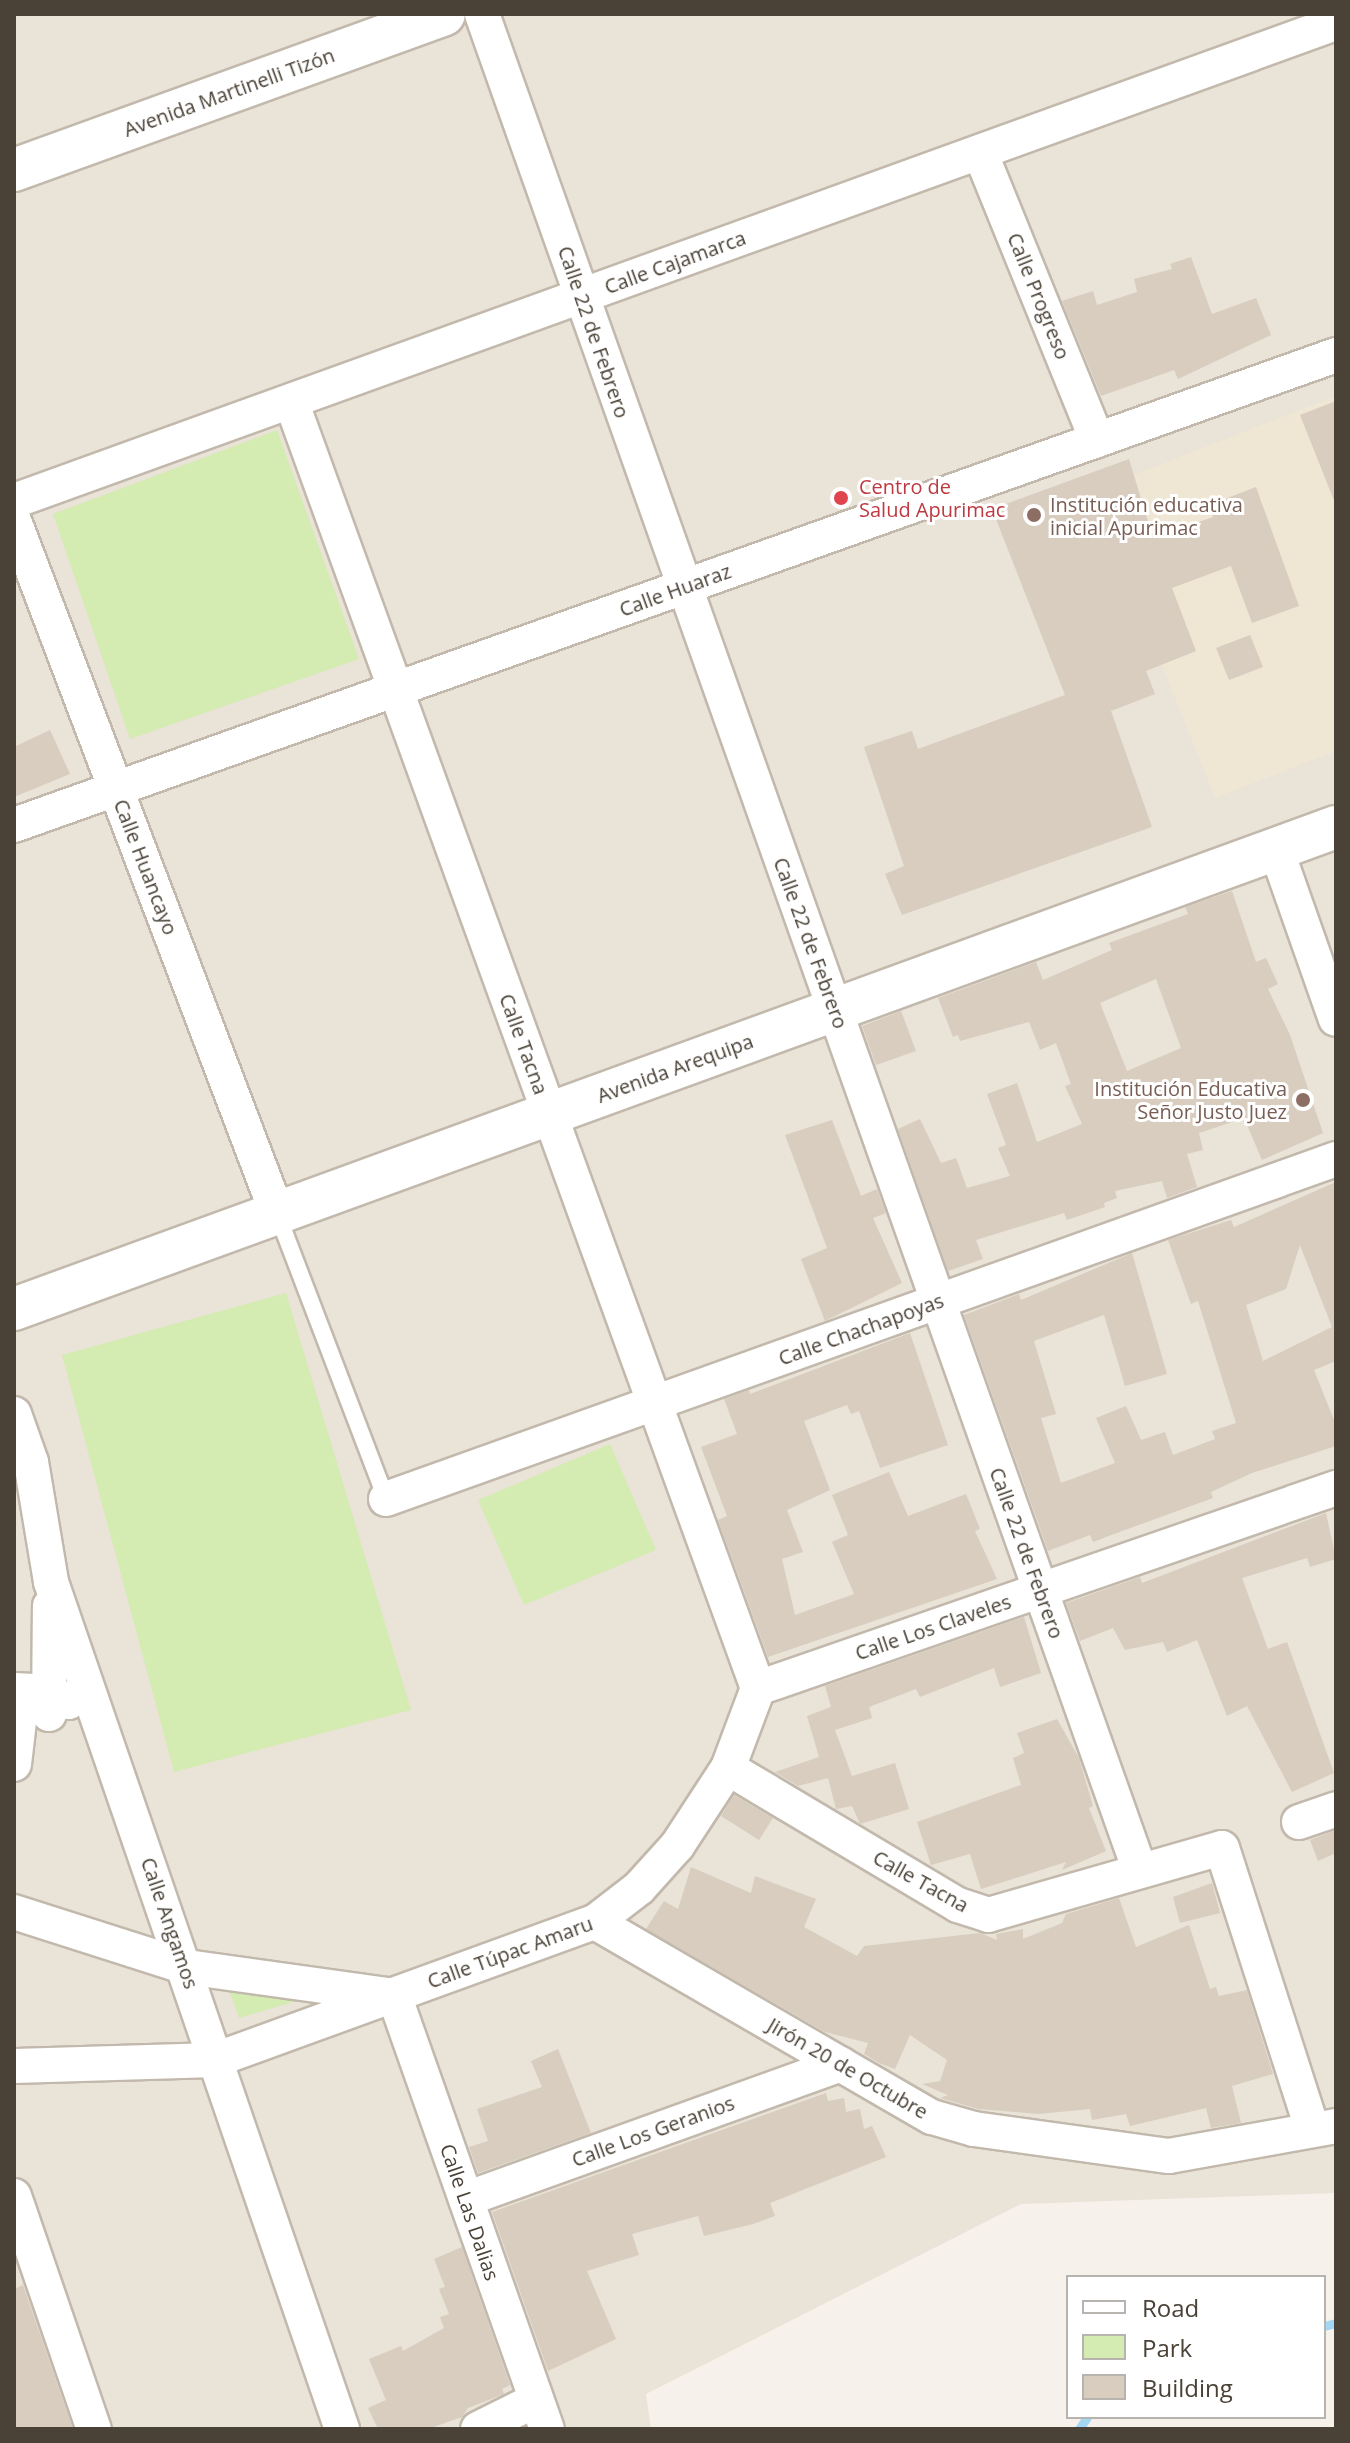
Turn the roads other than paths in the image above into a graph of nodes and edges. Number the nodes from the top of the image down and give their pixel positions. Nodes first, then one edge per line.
1 (444, 14) edge
2 (482, 14) edge
3 (1336, 23) edge
4 (980, 152) junction
5 (14, 170) edge
6 (582, 296) junction
7 (1336, 355) edge
8 (291, 401) junction
9 (1097, 440) junction
10 (14, 501) edge
11 (14, 521) edge
12 (684, 587) junction
13 (396, 690) junction
14 (116, 789) junction
15 (14, 825) edge
16 (1336, 827) edge
17 (1276, 849) junction
18 (835, 1010) junction
19 (1336, 1019) edge
20 (550, 1114) junction
21 (1336, 1159) edge
22 (277, 1213) junction
23 (938, 1301) junction
24 (14, 1309) edge
25 (654, 1402) junction
26 (14, 1414) edge
27 (1336, 1488) edge
28 (386, 1499) joint
29 (51, 1582) junction
30 (1040, 1590) junction
31 (758, 1688) junction
32 (29, 1704) edge
33 (98, 1716) junction
34 (14, 1764) edge
35 (728, 1768) junction
36 (1336, 1809) edge
37 (1299, 1822) dead end
38 (1140, 1871) junction
39 (14, 1912) edge
40 (595, 1922) junction
41 (186, 1967) junction
42 (394, 1995) junction
43 (215, 2060) junction
44 (840, 2064) junction
45 (14, 2066) edge
46 (1324, 2128) edge
47 (14, 2196) edge
48 (466, 2199) junction
49 (542, 2414) edge
50 (94, 2429) edge
51 (342, 2429) edge
52 (478, 2429) edge

1 - 5 street, Avenida Martinelli Tizón
2 - 6 street, Calle 22 de Febrero
3 - 4 street, Calle Cajamarca
4 - 6 street, Calle Cajamarca
4 - 9 street, Calle Progreso
6 - 8 street, Calle Cajamarca
6 - 12 street, Calle 22 de Febrero
7 - 9 street, Calle Huaraz
8 - 10 street, Calle Cajamarca
8 - 13 street, Calle Tacna
9 - 12 street, Calle Huaraz
11 - 14 street, Calle Huancayo
12 - 13 street, Calle Huaraz
12 - 18 street, Calle 22 de Febrero
13 - 14 street, Calle Huaraz
13 - 20 street, Calle Tacna
14 - 15 street, Calle Huaraz
14 - 22 street, Calle Huancayo
16 - 17 street, Avenida Arequipa
17 - 18 street, Avenida Arequipa
17 - 19 street
18 - 20 street, Avenida Arequipa
18 - 23 street, Calle 22 de Febrero
20 - 22 street, Avenida Arequipa
20 - 25 street, Calle Tacna
21 - 23 street, Calle Chachapoyas
22 - 24 street, Avenida Arequipa
22 - 28 lane
23 - 25 street, Calle Chachapoyas
23 - 30 street, Calle 22 de Febrero
25 - 28 street, Calle Chachapoyas
25 - 31 street, Calle Tacna
26 - 29 street, Calle Angamos
27 - 30 street, Calle Los Claveles
29 - 32 street
29 - 33 street, Calle Angamos
30 - 31 street, Calle Los Claveles
30 - 38 street, Calle 22 de Febrero
31 - 35 street, Calle Túpac Amaru
32 - 33 street
32 - 34 street
33 - 41 street, Calle Angamos
35 - 38 street, Calle Tacna
35 - 40 street, Calle Túpac Amaru
36 - 37 street
38 - 46 street, Calle Tacna
39 - 41 street, Calle Túpac Amaru
40 - 42 street, Calle Túpac Amaru
40 - 44 street, Jirón 20 de Octubre
41 - 42 street, Calle Túpac Amaru
41 - 43 street, Calle Angamos
42 - 43 street
42 - 48 street, Calle Las Dalias
43 - 45 street
43 - 51 street, Calle Angamos
44 - 46 street, Jirón 20 de Octubre
44 - 48 street, Calle Los Geranios
47 - 50 street
48 - 49 street, Calle Las Dalias
49 - 52 street

